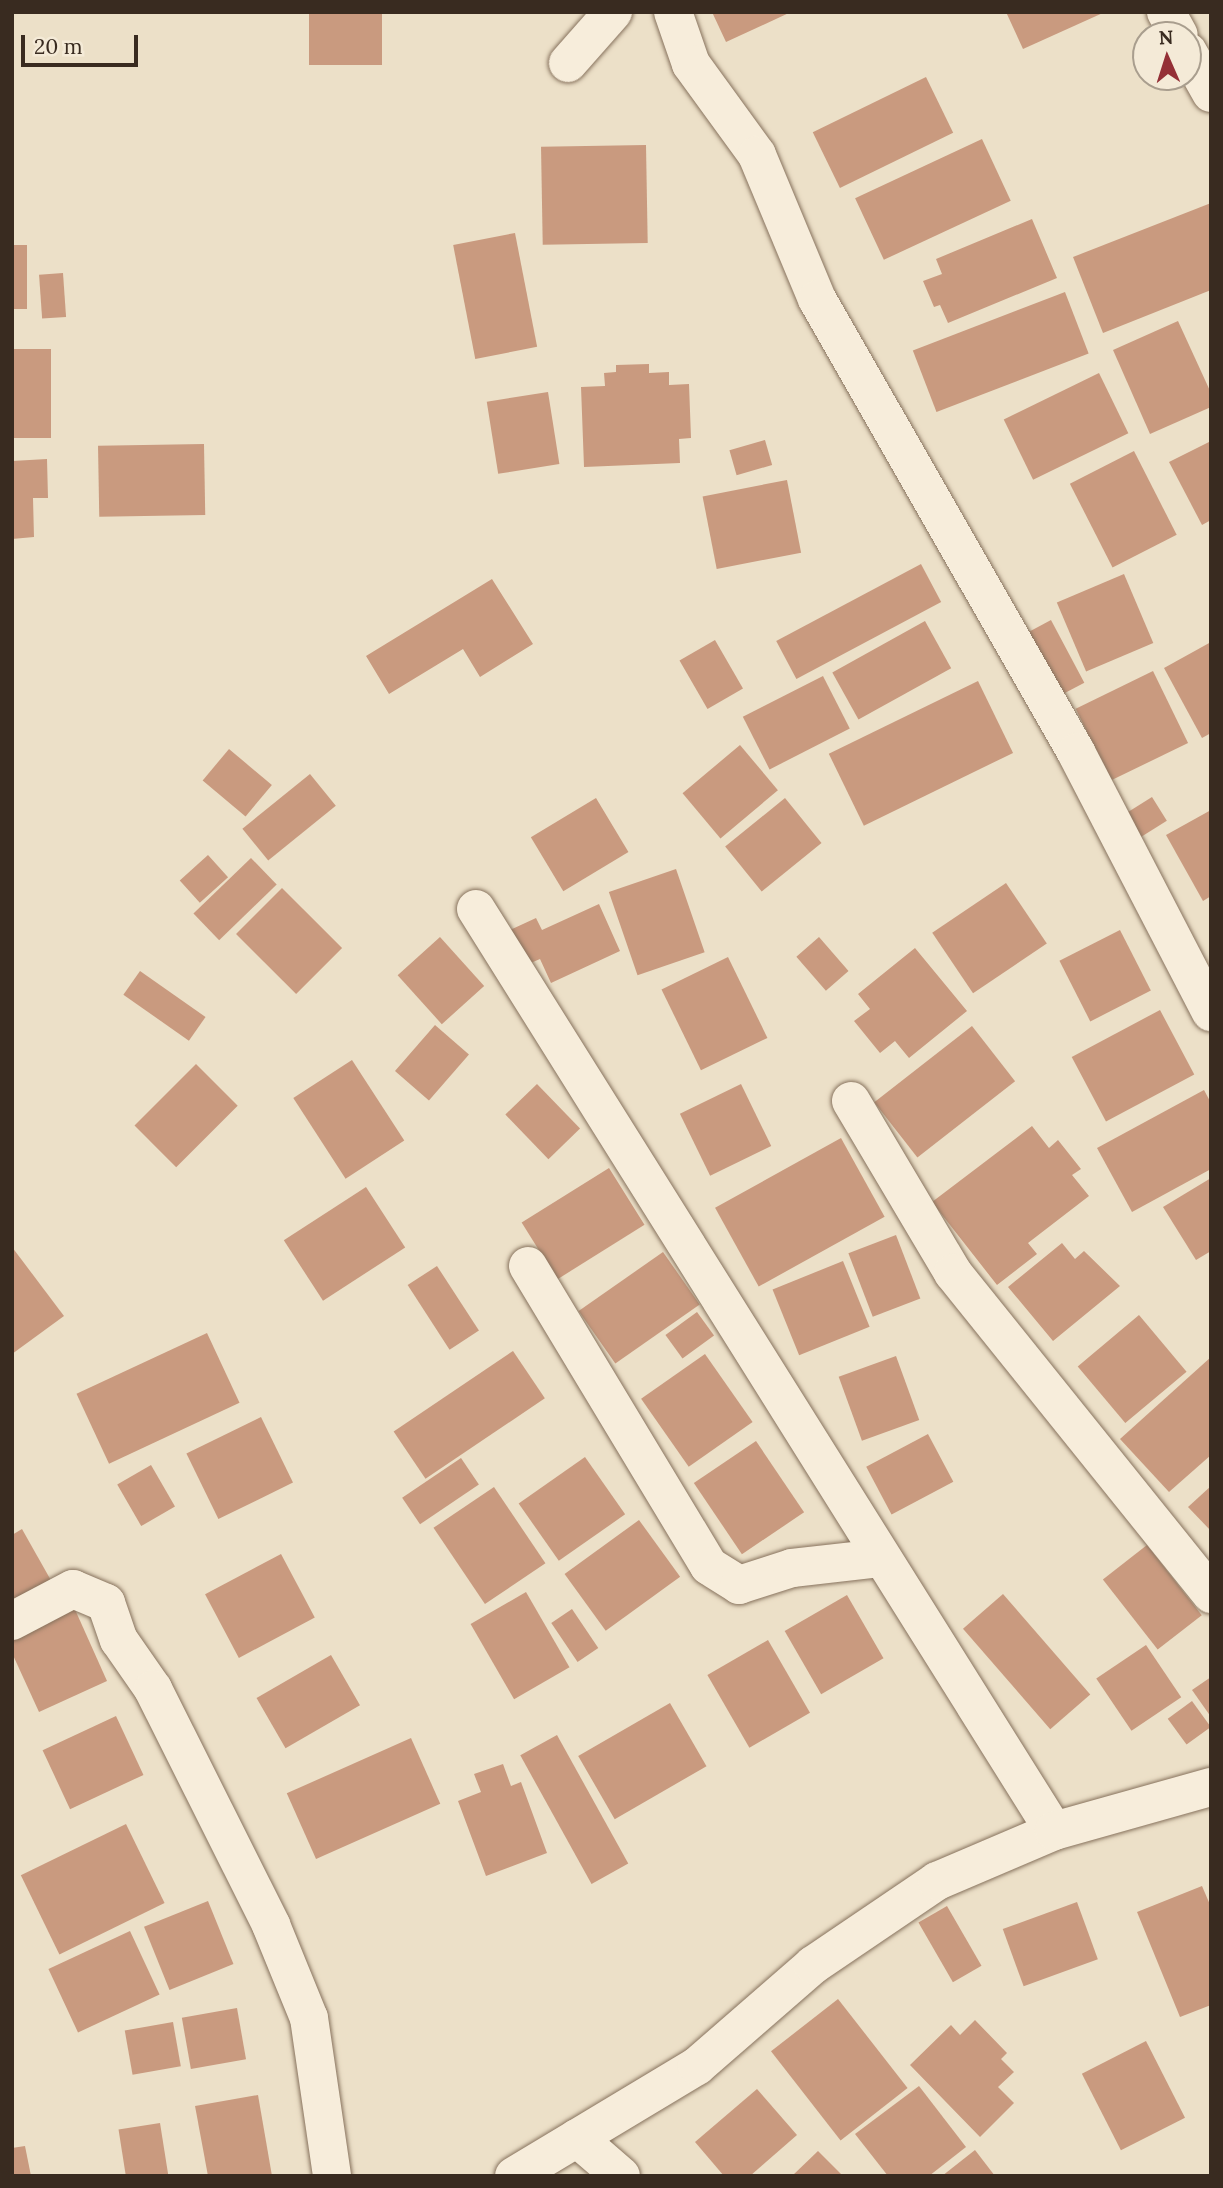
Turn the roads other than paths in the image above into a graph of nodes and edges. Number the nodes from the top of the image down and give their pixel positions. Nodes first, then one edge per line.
1 (612, 12) edge
2 (673, 12) edge
3 (568, 63) dead end
4 (1202, 77) edge
5 (1211, 93) edge
6 (476, 909) dead end
7 (1211, 1012) edge
8 (852, 1101) dead end
9 (528, 1266) dead end
10 (881, 1559) junction
11 (1211, 1594) edge
12 (12, 1621) edge
13 (1211, 1787) edge
14 (1054, 1831) junction
15 (577, 2138) junction
16 (332, 2176) edge
17 (514, 2176) edge
18 (621, 2176) edge

1 - 3 street
2 - 7 street
4 - 5 street
6 - 10 street
8 - 11 street
9 - 10 street
10 - 14 street
12 - 16 street
13 - 14 street
14 - 15 street
15 - 17 street
15 - 18 street

